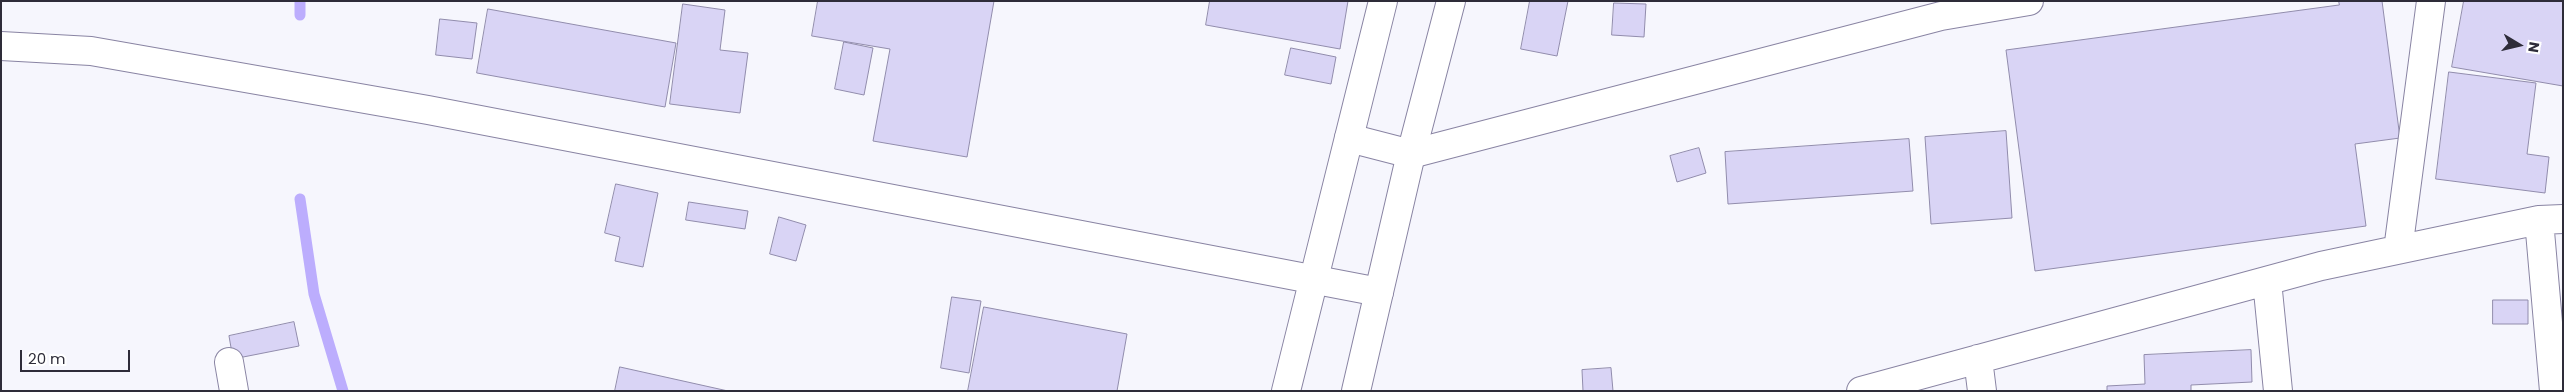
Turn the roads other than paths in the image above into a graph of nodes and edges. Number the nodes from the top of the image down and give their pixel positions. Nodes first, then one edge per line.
1 (1383, 1) edge
2 (1451, 1) edge
3 (2029, 1) edge
4 (2432, 1) edge
5 (1943, 9) edge
6 (1, 46) edge
7 (1349, 138) junction
8 (1412, 154) junction
9 (2551, 219) edge
10 (2398, 250) junction
11 (1314, 278) junction
12 (2267, 280) junction
13 (1379, 292) junction
14 (1978, 359) junction
15 (229, 362) dead end
16 (234, 391) edge
17 (1286, 391) edge
18 (1356, 391) edge
19 (1861, 391) edge
20 (1982, 391) edge
21 (2278, 391) edge
22 (2554, 391) edge

1 - 7 street
2 - 8 street
3 - 5 street
4 - 10 street
5 - 8 street
6 - 11 street
7 - 8 street
7 - 11 street
8 - 13 street
9 - 10 street
9 - 22 street
10 - 12 street
11 - 13 street
11 - 17 street
12 - 14 street
12 - 21 street
13 - 18 street
14 - 19 street
14 - 20 street
15 - 16 street

